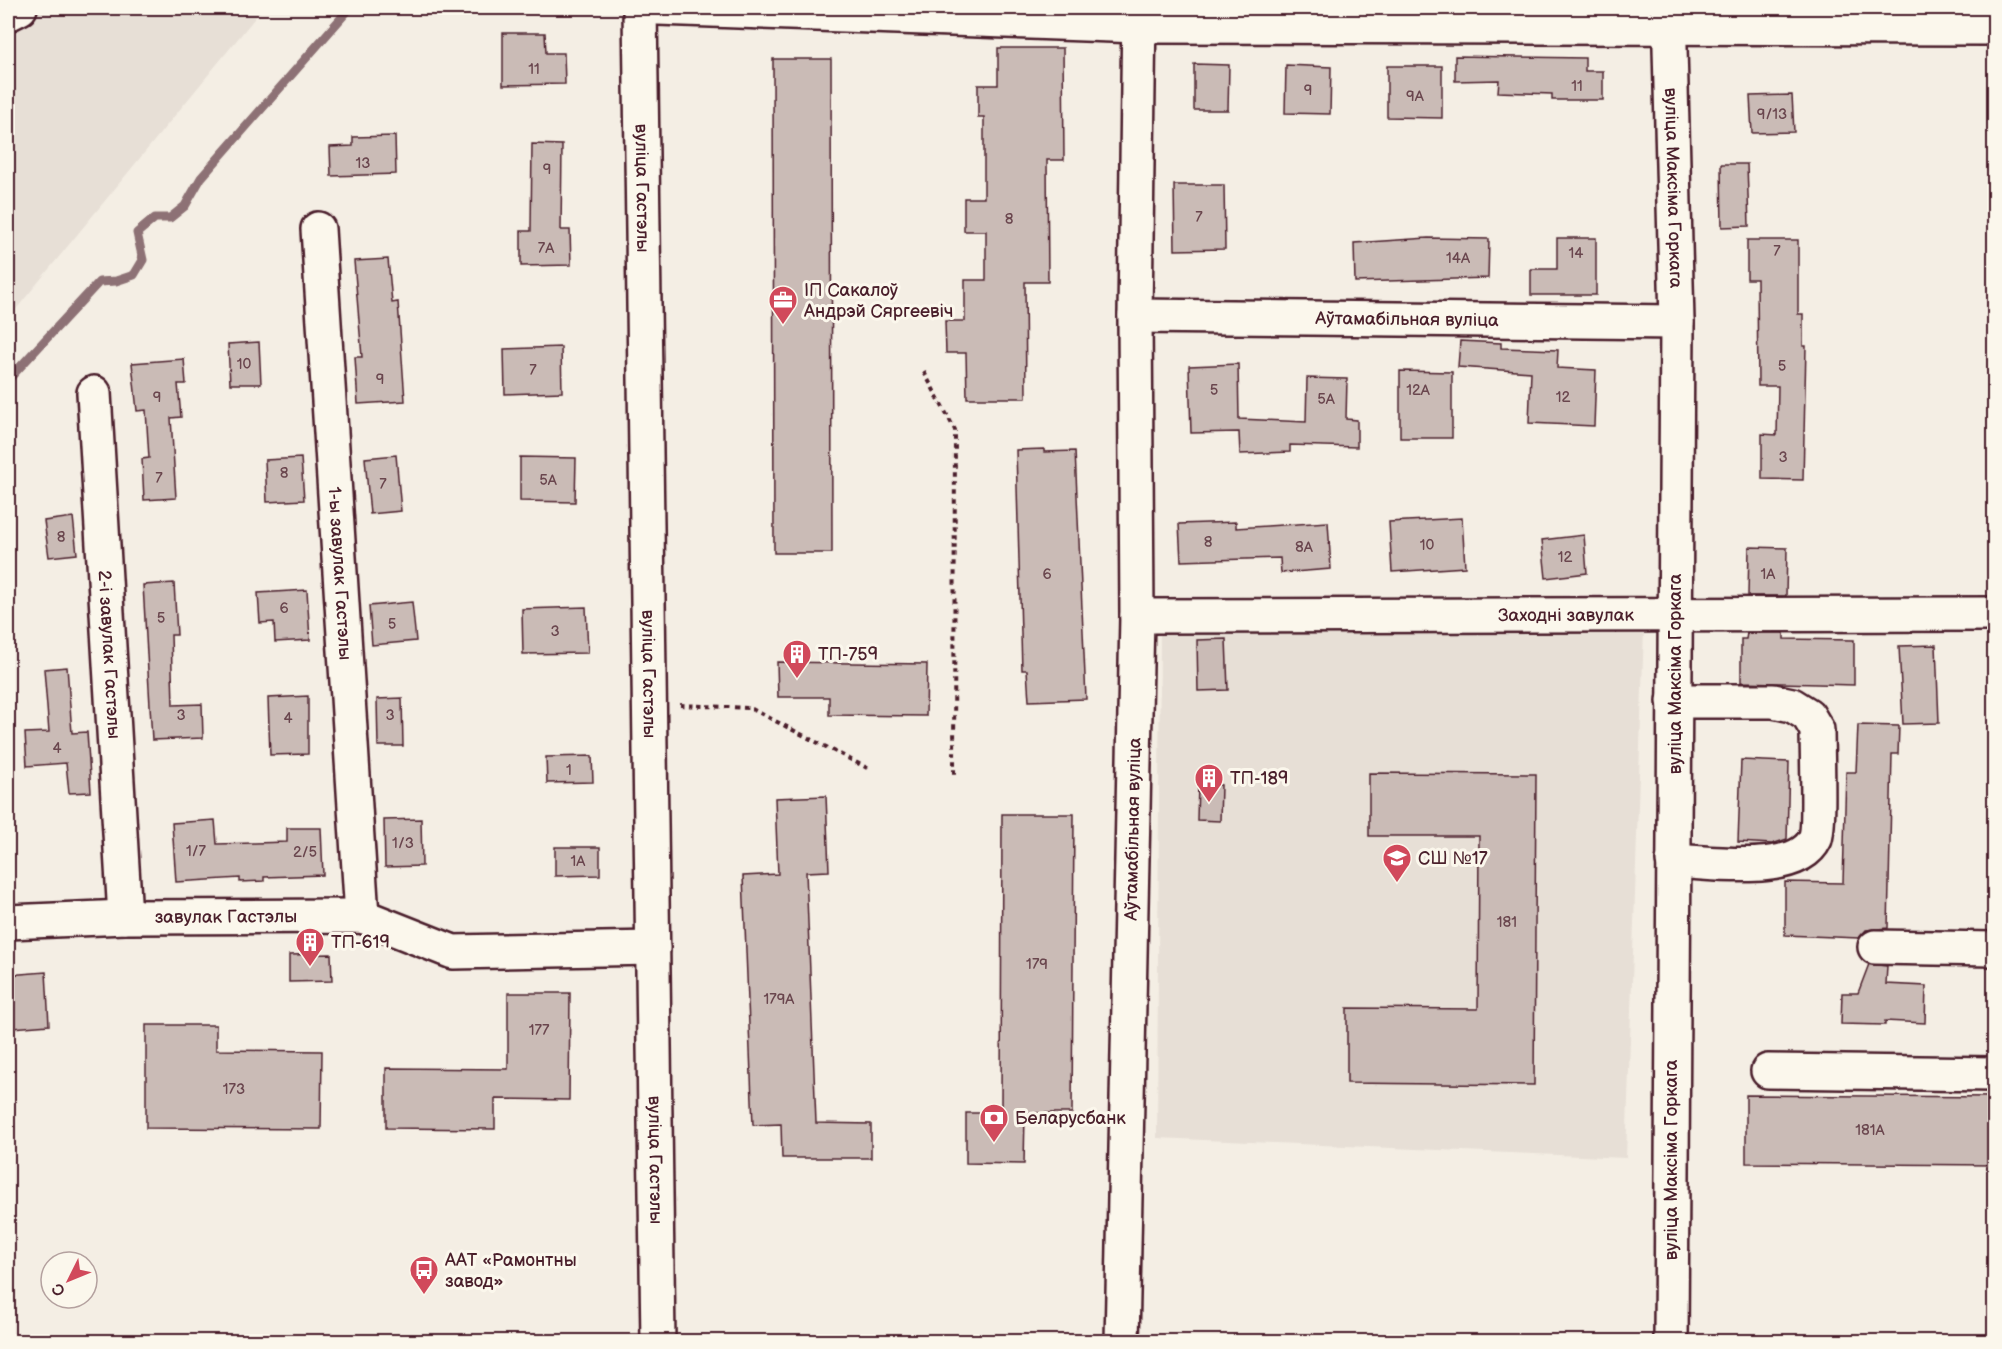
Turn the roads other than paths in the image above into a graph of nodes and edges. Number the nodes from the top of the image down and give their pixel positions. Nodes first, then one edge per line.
1 (20, 8) edge
2 (640, 8) edge
3 (658, 8) edge
4 (8, 14) edge
5 (1669, 16) edge
6 (1139, 17) edge
7 (1995, 27) edge
8 (318, 229) dead end
9 (1135, 315) junction
10 (1677, 322) junction
11 (94, 393) dead end
12 (1995, 614) edge
13 (1137, 616) junction
14 (1675, 616) junction
15 (1674, 701) junction
16 (1673, 861) junction
17 (125, 916) junction
18 (362, 916) junction
19 (8, 922) edge
20 (1875, 947) dead end
21 (653, 948) junction
22 (1995, 949) edge
23 (1768, 1071) dead end
24 (1995, 1074) edge
25 (658, 1341) edge
26 (1122, 1341) edge
27 (1671, 1341) edge

1 - 4 street
2 - 21 street, вуліца Гастэлы
3 - 6 street
5 - 6 street
5 - 7 street
5 - 10 street, вуліца Максіма Горкага
6 - 9 street, Аўтамабільная вуліца
8 - 18 street, 1-ы завулак Гастэлы
9 - 10 street, Аўтамабільная вуліца
9 - 13 street, Аўтамабільная вуліца
10 - 14 street, вуліца Максіма Горкага
11 - 17 street, 2-і завулак Гастэлы
12 - 14 street, Заходні завулак
13 - 14 street, Заходні завулак
13 - 26 street, Аўтамабільная вуліца
14 - 15 street, вуліца Максіма Горкага
15 - 16 street, вуліца Максіма Горкага
15 - 16 street
16 - 27 street, вуліца Максіма Горкага
17 - 18 street, завулак Гастэлы
17 - 19 street, завулак Гастэлы
18 - 21 street, завулак Гастэлы
20 - 22 street
21 - 25 street, вуліца Гастэлы
23 - 24 street

